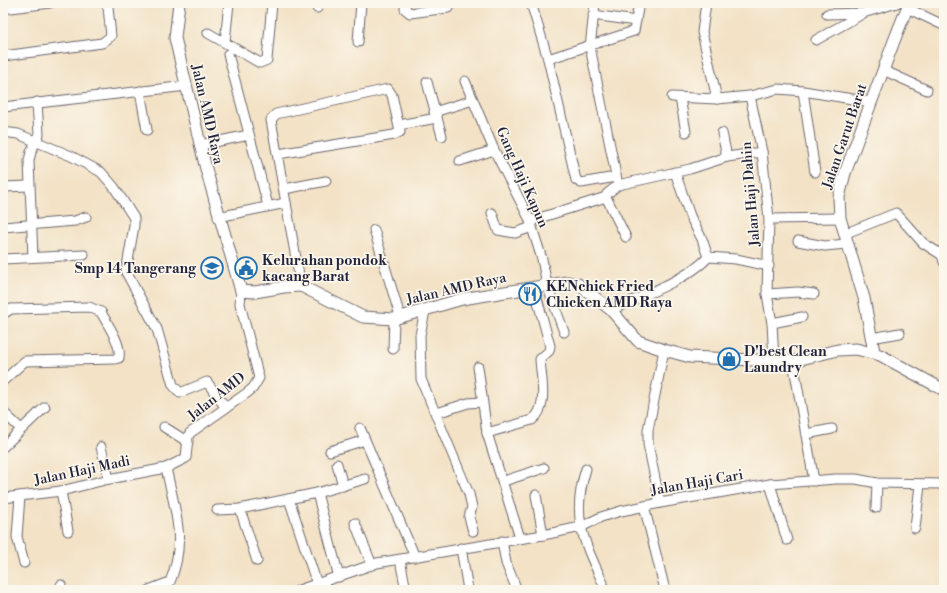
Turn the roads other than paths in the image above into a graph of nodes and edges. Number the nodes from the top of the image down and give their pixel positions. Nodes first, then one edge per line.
1 (50, 3) edge
2 (105, 3) edge
3 (179, 3) edge
4 (229, 3) edge
5 (272, 3) edge
6 (362, 3) edge
7 (453, 3) edge
8 (531, 3) edge
9 (595, 3) edge
10 (639, 3) edge
11 (706, 3) edge
12 (905, 5) edge
13 (406, 6) edge
14 (3, 9) edge
15 (863, 13) junction
16 (827, 14) dead end
17 (593, 16) junction
18 (636, 21) junction
19 (943, 25) dead end
20 (208, 33) dead end
21 (816, 40) dead end
22 (226, 42) junction
23 (358, 42) dead end
24 (590, 47) junction
25 (228, 54) dead end
26 (3, 56) edge
27 (548, 59) junction
28 (883, 70) junction
29 (465, 81) dead end
30 (427, 82) dead end
31 (187, 86) junction
32 (927, 90) dead end
33 (140, 91) junction
34 (803, 91) junction
35 (750, 96) junction
36 (718, 99) junction
37 (473, 100) junction
38 (37, 102) junction
39 (871, 102) junction
40 (3, 107) edge
41 (435, 115) junction
42 (399, 125) junction
43 (147, 130) dead end
44 (3, 132) edge
45 (686, 132) dead end
46 (722, 133) dead end
47 (249, 135) junction
48 (442, 136) dead end
49 (37, 141) junction
50 (200, 145) junction
51 (494, 150) junction
52 (762, 152) junction
53 (278, 154) junction
54 (727, 158) junction
55 (460, 161) dead end
56 (675, 172) junction
57 (815, 172) dead end
58 (326, 181) dead end
59 (617, 181) junction
60 (29, 186) junction
61 (3, 187) edge
62 (284, 189) junction
63 (606, 197) junction
64 (267, 202) dead end
65 (286, 203) junction
66 (492, 213) dead end
67 (86, 217) dead end
68 (218, 217) junction
69 (840, 218) junction
70 (769, 219) junction
71 (531, 224) junction
72 (31, 226) junction
73 (3, 227) edge
74 (374, 230) dead end
75 (626, 237) dead end
76 (845, 239) junction
77 (798, 240) dead end
78 (84, 255) dead end
79 (33, 257) junction
80 (708, 257) junction
81 (3, 259) edge
82 (944, 262) edge
83 (769, 266) junction
84 (547, 285) junction
85 (301, 286) junction
86 (534, 287) junction
87 (241, 291) junction
88 (768, 294) junction
89 (814, 294) dead end
90 (611, 310) junction
91 (425, 311) junction
92 (3, 314) edge
93 (397, 317) junction
94 (802, 317) dead end
95 (772, 323) junction
96 (564, 332) dead end
97 (900, 334) dead end
98 (871, 338) junction
99 (393, 349) dead end
100 (664, 350) junction
101 (874, 352) junction
102 (774, 361) junction
103 (793, 361) junction
104 (478, 367) dead end
105 (3, 382) edge
106 (944, 390) edge
107 (482, 402) junction
108 (45, 407) dead end
109 (226, 408) junction
110 (3, 412) edge
111 (437, 413) junction
112 (164, 427) dead end
113 (360, 428) dead end
114 (20, 429) junction
115 (832, 429) dead end
116 (488, 432) junction
117 (806, 434) junction
118 (365, 440) junction
119 (188, 442) junction
120 (3, 447) edge
121 (101, 447) dead end
122 (330, 451) dead end
123 (337, 464) dead end
124 (166, 468) junction
125 (544, 468) dead end
126 (586, 469) dead end
127 (109, 478) junction
128 (366, 479) dead end
129 (504, 481) junction
130 (814, 481) junction
131 (877, 483) junction
132 (770, 484) junction
133 (944, 484) edge
134 (920, 485) junction
135 (343, 486) junction
136 (61, 491) junction
137 (317, 493) junction
138 (536, 495) dead end
139 (20, 496) junction
140 (3, 498) edge
141 (289, 498) junction
142 (660, 503) junction
143 (644, 506) junction
144 (876, 508) dead end
145 (240, 509) junction
146 (217, 510) dead end
147 (355, 523) dead end
148 (581, 527) junction
149 (915, 528) dead end
150 (68, 531) dead end
151 (473, 531) dead end
152 (544, 535) junction
153 (520, 538) junction
154 (787, 540) dead end
155 (502, 541) junction
156 (461, 548) junction
157 (415, 558) junction
158 (400, 560) junction
159 (257, 561) dead end
160 (24, 563) dead end
161 (372, 565) junction
162 (339, 577) junction
163 (603, 583) dead end
164 (313, 587) edge
165 (149, 590) edge
166 (299, 590) edge
167 (406, 590) edge
168 (468, 590) edge
169 (517, 590) edge
170 (665, 590) edge

1 - 14 street
2 - 26 street
3 - 31 street, Jalan AMD Raya
4 - 22 street
5 - 22 street
6 - 23 street
7 - 13 street
8 - 27 street
9 - 17 street
10 - 18 street
11 - 36 street
12 - 15 street
12 - 19 street
12 - 28 street, Jalan Garut Barat
15 - 16 street
15 - 21 street
17 - 18 street
17 - 24 street
18 - 24 street
20 - 22 street
24 - 27 street
24 - 59 street
25 - 47 street
27 - 59 street
28 - 32 street
28 - 39 street, Jalan Garut Barat
29 - 37 street, Gang Haji Kapun
30 - 41 street
31 - 33 street
31 - 50 street, Jalan AMD Raya
33 - 38 street
33 - 43 street
34 - 35 street
34 - 39 street
34 - 57 street
35 - 36 street
35 - 52 street, Jalan Haji Dahin
36 - 45 street
37 - 41 street
37 - 51 street, Gang Haji Kapun
38 - 40 street
38 - 49 street
39 - 69 street, Jalan Garut Barat
41 - 42 street
41 - 48 street
42 - 53 street
42 - 53 street
44 - 49 street
46 - 54 street
47 - 50 street
47 - 64 street
49 - 60 street
49 - 109 street
50 - 68 street, Jalan AMD Raya
51 - 55 street
51 - 71 street, Gang Haji Kapun
52 - 54 street
52 - 70 street, Jalan Haji Dahin
53 - 62 street
54 - 56 street
56 - 59 street
56 - 80 street
58 - 62 street
59 - 63 street
60 - 61 street
60 - 72 street
62 - 65 street
63 - 71 street
63 - 75 street
65 - 68 street
65 - 85 street
66 - 71 street
67 - 72 street
68 - 87 street, Jalan AMD Raya
69 - 70 street
69 - 76 street, Jalan Garut Barat
70 - 83 street, Jalan Haji Dahin
71 - 84 street, Gang Haji Kapun
72 - 73 street
72 - 79 street
74 - 93 street
76 - 77 street
76 - 82 street
76 - 98 street, Jalan Garut Barat
78 - 79 street
79 - 81 street
80 - 83 street
80 - 90 street
83 - 88 street, Jalan Haji Dahin
84 - 86 street, Jalan AMD Raya
84 - 90 street, Jalan AMD Raya
84 - 96 street, Gang Haji Kapun
85 - 87 street
85 - 93 street, Jalan AMD Raya
86 - 91 street, Jalan AMD Raya
86 - 116 street
87 - 109 street, Jalan AMD
88 - 89 street
88 - 95 street, Jalan Haji Dahin
90 - 100 street, Jalan AMD Raya
91 - 93 street, Jalan AMD Raya
91 - 111 street
92 - 105 street
93 - 99 street
94 - 95 street
95 - 102 street, Jalan Haji Dahin
97 - 98 street
98 - 101 street, Jalan Garut Barat
100 - 102 street, Jalan AMD Raya
100 - 142 street
101 - 103 street, Jalan AMD Raya
101 - 106 street, Jalan AMD Raya
102 - 103 street, Jalan AMD Raya
103 - 117 street
104 - 107 street
107 - 111 street
107 - 116 street
108 - 114 street
109 - 119 street, Jalan AMD
110 - 114 street
111 - 151 street
112 - 119 street
113 - 118 street
114 - 120 street
115 - 117 street
116 - 129 street
117 - 130 street
118 - 122 street
118 - 157 street
119 - 124 street, Jalan AMD
121 - 127 street
123 - 135 street
124 - 127 street, Jalan Haji Madi
124 - 165 street
125 - 129 street
126 - 148 street
127 - 136 street, Jalan Haji Madi
128 - 135 street
129 - 153 street
130 - 131 street, Jalan Haji Cari
130 - 132 street, Jalan Haji Cari
131 - 134 street, Jalan Haji Cari
131 - 144 street
132 - 142 street, Jalan Haji Cari
132 - 154 street
133 - 134 street, Jalan Haji Cari
134 - 149 street
135 - 137 street
136 - 139 street, Jalan Haji Madi
136 - 150 street
137 - 141 street
137 - 162 street
138 - 152 street
139 - 140 street, Jalan Haji Madi
139 - 160 street
141 - 145 street
141 - 164 street
142 - 143 street, Jalan Haji Cari
143 - 148 street, Jalan Haji Cari
143 - 170 street
145 - 146 street
145 - 159 street
147 - 161 street
148 - 152 street, Jalan Haji Cari
148 - 163 street
152 - 153 street, Jalan Haji Cari
153 - 155 street, Jalan Haji Cari
155 - 156 street, Jalan Haji Cari
155 - 169 street
156 - 157 street, Jalan Haji Cari
156 - 168 street
157 - 158 street, Jalan Haji Cari
158 - 161 street, Jalan Haji Cari
158 - 167 street
161 - 162 street, Jalan Haji Cari
162 - 164 street, Jalan Haji Cari
164 - 166 street, Jalan Haji Cari

